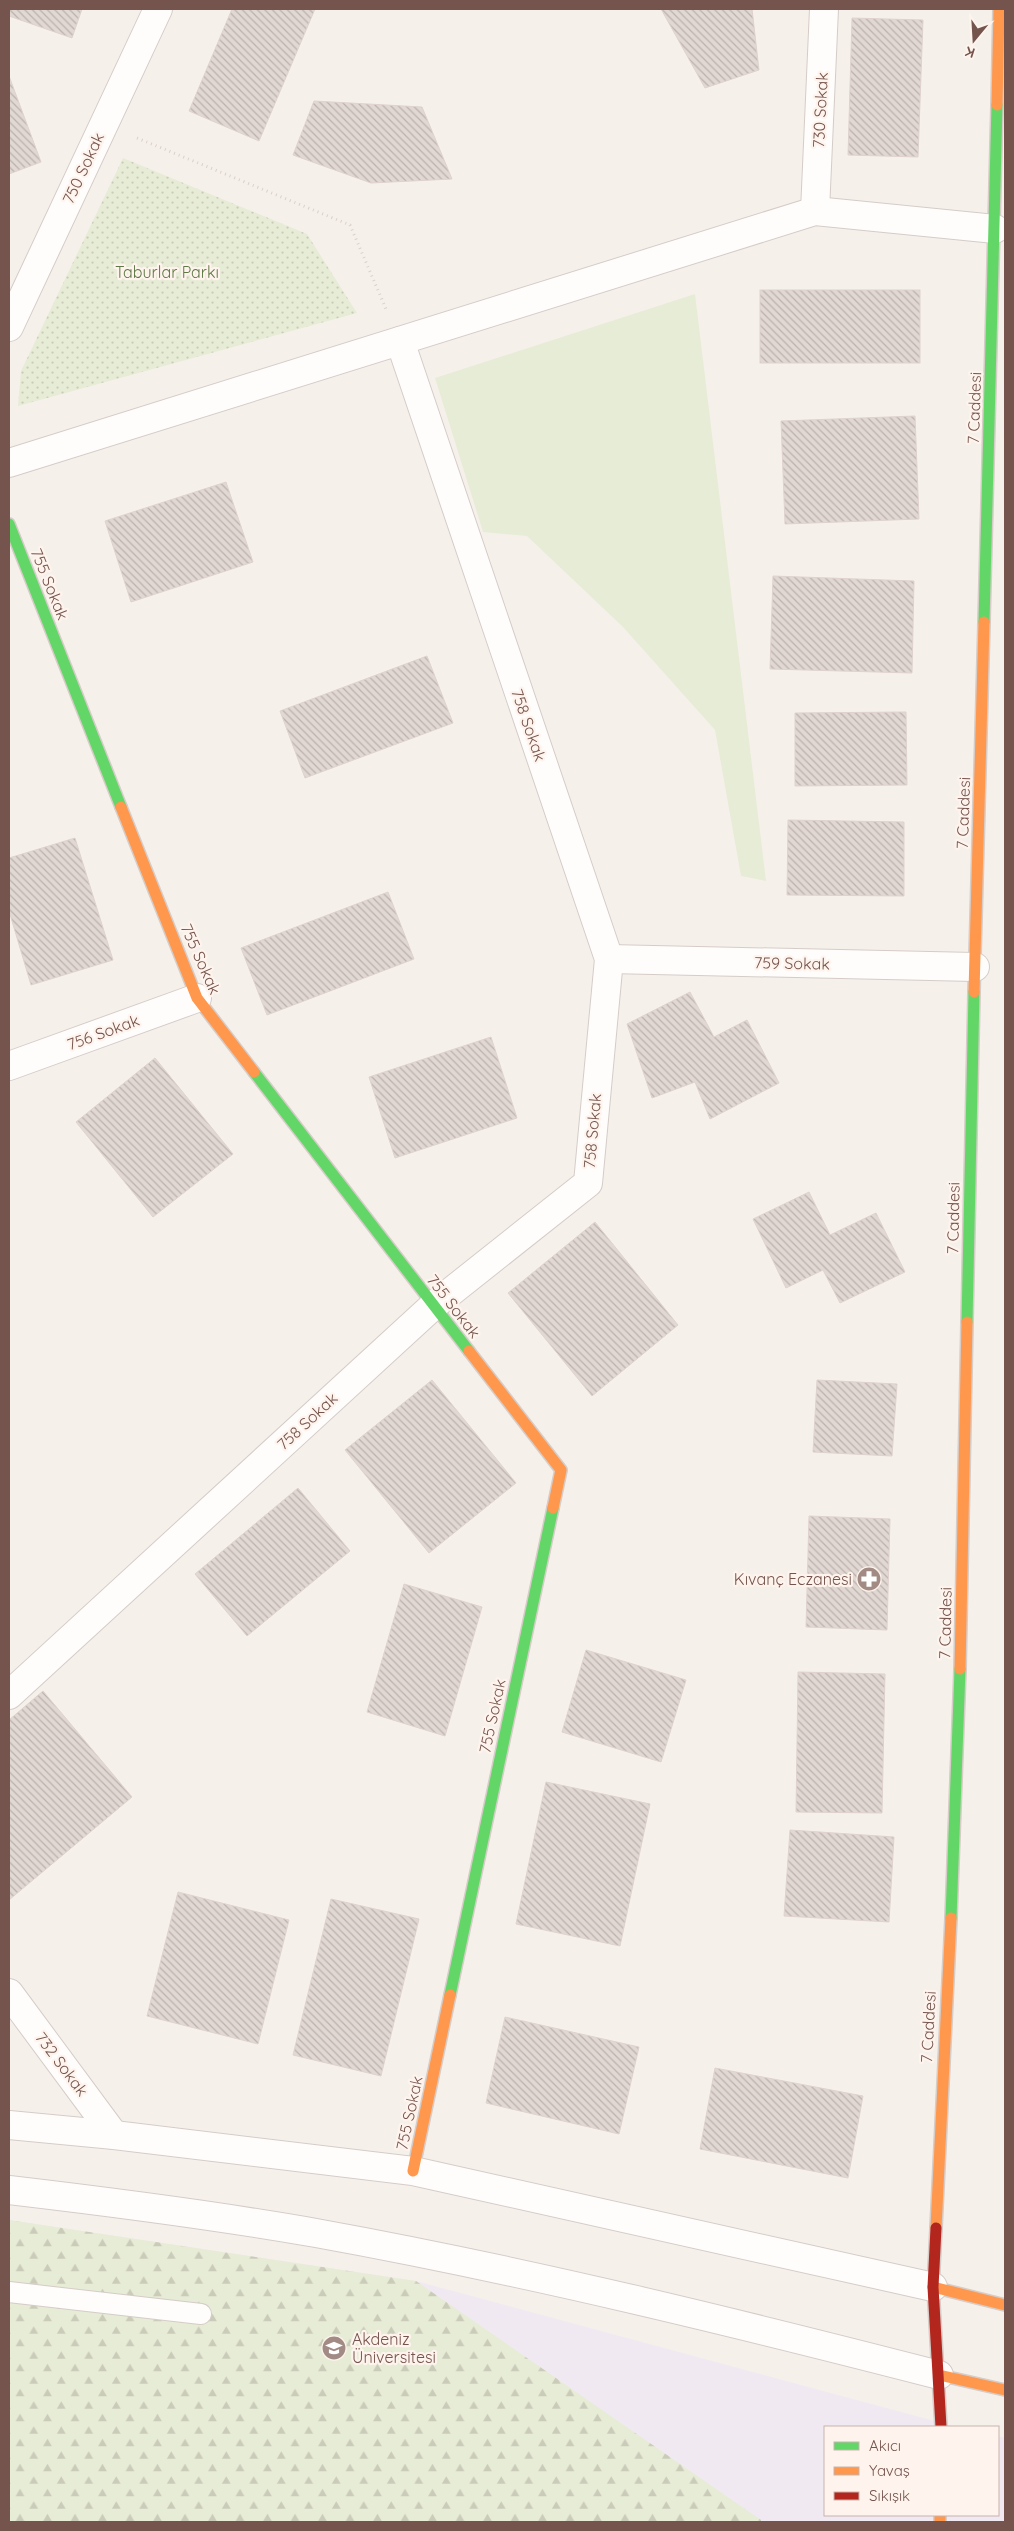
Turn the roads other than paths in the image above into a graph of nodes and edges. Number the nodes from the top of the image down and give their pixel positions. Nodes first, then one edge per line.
1 (158, 9) edge
2 (824, 9) edge
3 (999, 9) edge
4 (815, 211) junction
5 (995, 229) junction
6 (9, 327) edge
7 (400, 341) junction
8 (9, 463) edge
9 (9, 524) edge
10 (609, 959) junction
11 (975, 968) junction
12 (196, 998) junction
13 (9, 1066) edge
14 (433, 1306) junction
15 (9, 1695) edge
16 (9, 1993) edge
17 (9, 2125) edge
18 (114, 2135) junction
19 (413, 2171) junction
20 (9, 2190) edge
21 (933, 2287) junction
22 (9, 2292) edge
23 (1005, 2305) edge
24 (201, 2314) dead end
25 (939, 2375) junction
26 (1005, 2390) edge
27 (941, 2426) edge

1 - 6 street, 750 Sokak
2 - 4 street, 730 Sokak
3 - 5 street, 7 Caddesi
4 - 5 street
4 - 7 street
5 - 11 street, 7 Caddesi
7 - 8 street
7 - 10 street, 758 Sokak
9 - 12 street, 755 Sokak
10 - 11 street, 759 Sokak
10 - 14 street, 758 Sokak
11 - 21 street, 7 Caddesi
12 - 13 street, 756 Sokak
12 - 14 street, 755 Sokak
14 - 15 street, 758 Sokak
14 - 19 street, 755 Sokak
16 - 18 street, 732 Sokak
17 - 18 street
18 - 19 street
19 - 21 street
20 - 25 street
21 - 23 street
21 - 25 street, 7 Caddesi
22 - 24 lane
25 - 26 street
25 - 27 street, 7 Caddesi

